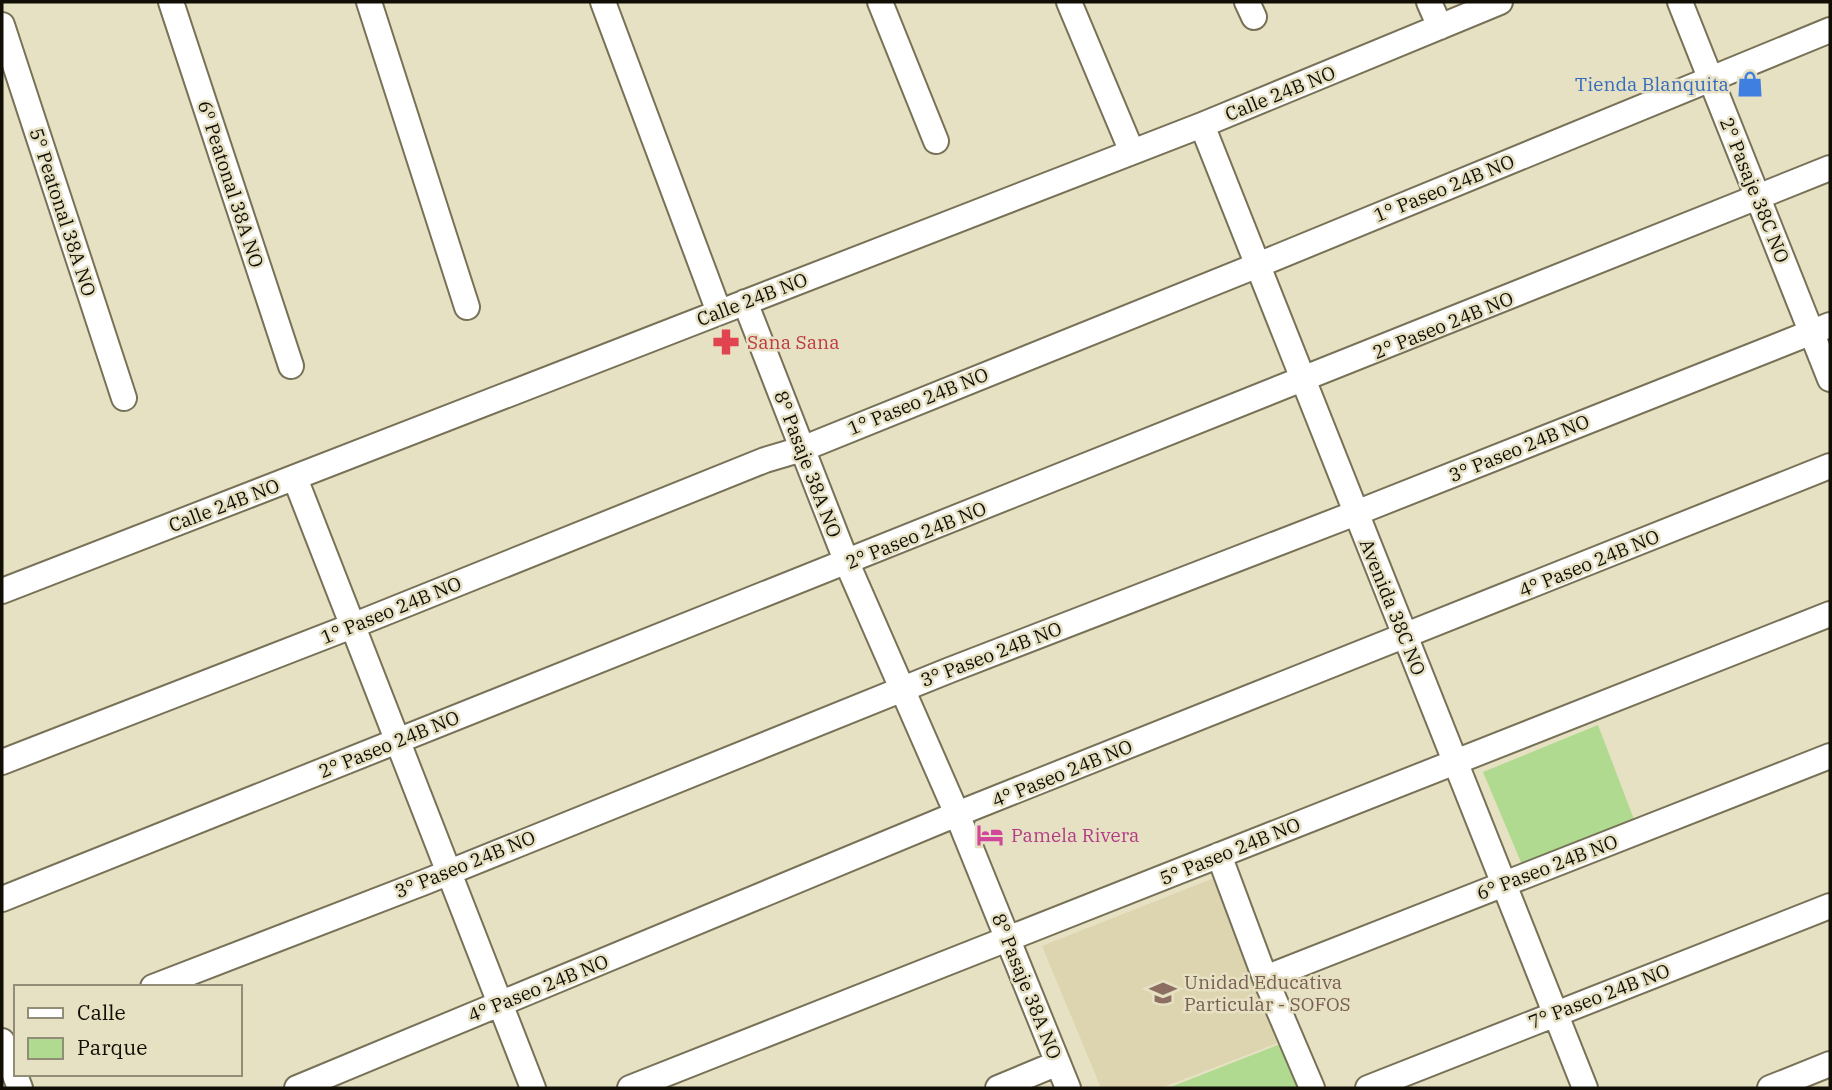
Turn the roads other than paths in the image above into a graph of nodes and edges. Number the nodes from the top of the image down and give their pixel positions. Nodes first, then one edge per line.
1 (171, 2) edge
2 (369, 2) edge
3 (603, 2) edge
4 (880, 2) edge
5 (1069, 2) edge
6 (1429, 2) edge
7 (1500, 2) edge
8 (1680, 2) edge
9 (2, 25) edge
10 (1440, 27) junction
11 (1830, 30) edge
12 (1710, 78) junction
13 (1202, 125) junction
14 (936, 141) dead end
15 (1132, 152) junction
16 (1830, 169) edge
17 (1758, 199) junction
18 (1258, 265) junction
19 (745, 303) junction
20 (467, 307) dead end
21 (719, 312) junction
22 (1821, 329) edge
23 (291, 366) dead end
24 (1830, 379) edge
25 (1304, 381) junction
26 (124, 398) dead end
27 (802, 449) junction
28 (1830, 466) edge
29 (295, 478) junction
30 (1356, 513) junction
31 (847, 563) junction
32 (2, 591) edge
33 (1830, 614) edge
34 (352, 626) junction
35 (1405, 636) junction
36 (901, 690) junction
37 (398, 742) junction
38 (1830, 756) edge
39 (2, 762) edge
40 (1455, 762) junction
41 (957, 814) junction
42 (1219, 855) junction
43 (448, 871) junction
44 (1504, 884) junction
45 (2, 900) edge
46 (1830, 906) edge
47 (1007, 939) junction
48 (1265, 978) junction
49 (158, 985) edge
50 (500, 1004) junction
51 (1555, 1013) junction
52 (6, 1043) edge
53 (1058, 1063) junction
54 (1830, 1065) edge
55 (14, 1069) edge
56 (297, 1088) edge
57 (533, 1088) edge
58 (630, 1088) edge
59 (998, 1088) edge
60 (1068, 1088) edge
61 (1312, 1088) edge
62 (1368, 1088) edge
63 (1585, 1088) edge
64 (1770, 1088) edge

1 - 23 street, 6º Peatonal 38A NO
2 - 20 street
3 - 21 street
4 - 14 street
5 - 15 street
6 - 10 street
7 - 10 street, Calle 24B NO
8 - 12 street, 2° Pasaje 38C NO
9 - 26 street, 5° Peatonal 38A NO
10 - 13 street, Calle 24B NO
11 - 12 street, 1° Paseo 24B NO
12 - 17 street, 2° Pasaje 38C NO
12 - 18 street, 1° Paseo 24B NO
13 - 15 street, Calle 24B NO
13 - 18 street, Avenida 38C NO
15 - 19 street, Calle 24B NO
16 - 17 street, 2° Paseo 24B NO
17 - 22 street, 2° Pasaje 38C NO
17 - 25 street, 2° Paseo 24B NO
18 - 25 street, Avenida 38C NO
18 - 27 street, 1° Paseo 24B NO
19 - 21 street, Calle 24B NO
19 - 27 street, 8° Pasaje 38A NO
21 - 29 street, Calle 24B NO
22 - 24 street, 2° Pasaje 38C NO
22 - 30 street, 3° Paseo 24B NO
25 - 30 street, Avenida 38C NO
25 - 31 street, 2° Paseo 24B NO
27 - 31 street, 8° Pasaje 38A NO
27 - 34 street, 1° Paseo 24B NO
28 - 35 street, 4° Paseo 24B NO
29 - 32 street, Calle 24B NO
29 - 34 street
30 - 35 street, Avenida 38C NO
30 - 36 street, 3° Paseo 24B NO
31 - 36 street, 8° Pasaje 38A NO
31 - 37 street, 2° Paseo 24B NO
33 - 40 street, 5° Paseo 24B NO
34 - 37 street
34 - 39 street, 1° Paseo 24B NO
35 - 40 street, Avenida 38C NO
35 - 41 street, 4° Paseo 24B NO
36 - 41 street, 8° Pasaje 38A NO
36 - 43 street, 3° Paseo 24B NO
37 - 43 street
37 - 45 street, 2° Paseo 24B NO
38 - 44 street, 6° Paseo 24B NO
40 - 42 street, 5° Paseo 24B NO
40 - 44 street, Avenida 38C NO
41 - 47 street, 8° Pasaje 38A NO
41 - 50 street, 4° Paseo 24B NO
42 - 47 street, 5° Paseo 24B NO
42 - 48 street
43 - 49 street, 3° Paseo 24B NO
43 - 50 street
44 - 48 street, 6° Paseo 24B NO
44 - 51 street, Avenida 38C NO
46 - 51 street, 7° Paseo 24B NO
47 - 53 street, 8° Pasaje 38A NO
47 - 58 street, 5° Paseo 24B NO
48 - 61 street
50 - 56 street, 4° Paseo 24B NO
50 - 57 street
51 - 62 street, 7° Paseo 24B NO
51 - 63 street, Avenida 38C NO
52 - 55 street
53 - 59 street
53 - 60 street, 8° Pasaje 38A NO
54 - 64 street

